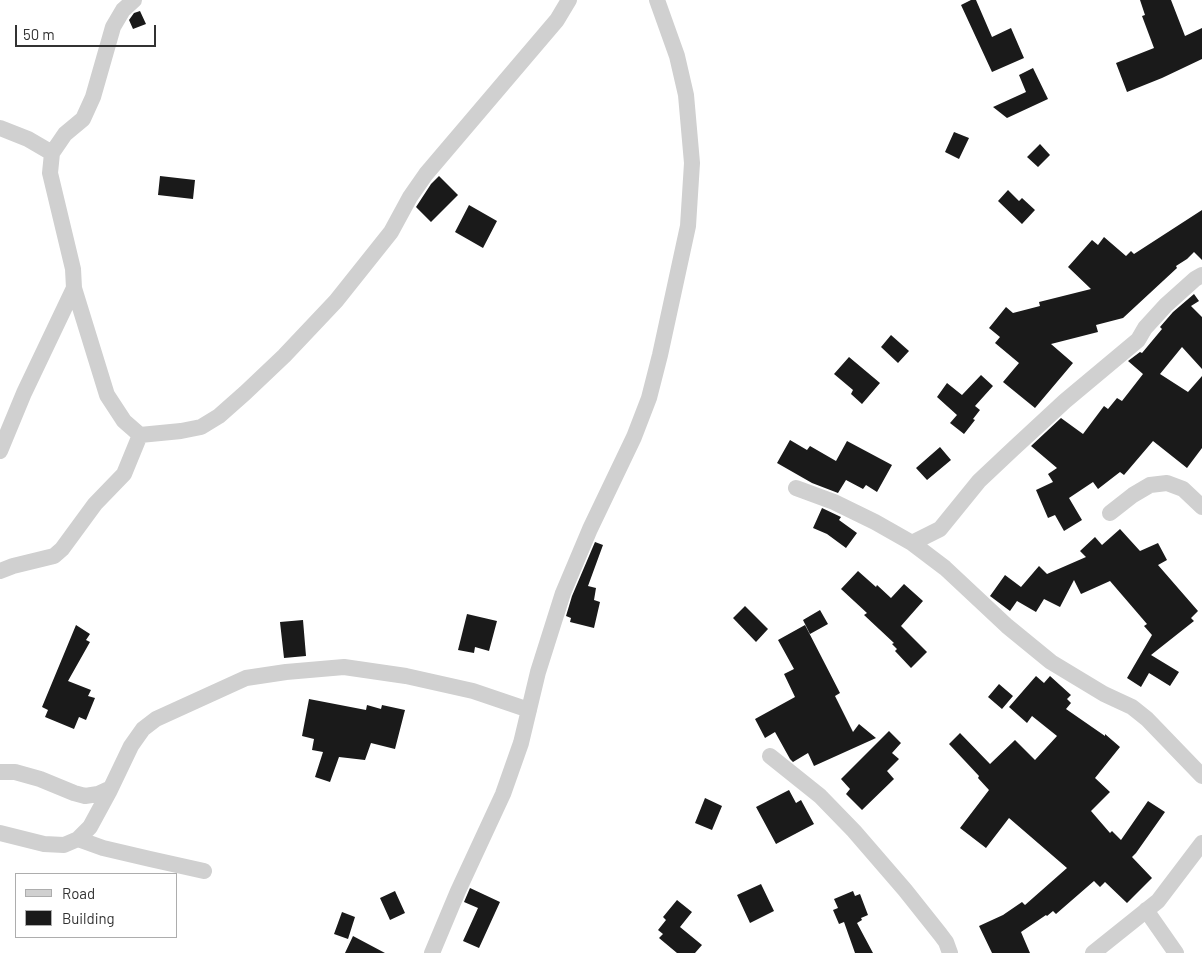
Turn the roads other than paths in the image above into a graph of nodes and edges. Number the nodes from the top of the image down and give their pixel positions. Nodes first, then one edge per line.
1 (134, 0) edge
2 (569, 0) edge
3 (654, 2) edge
4 (0, 128) edge
5 (52, 153) junction
6 (1202, 275) edge
7 (74, 288) junction
8 (140, 435) junction
9 (0, 451) edge
10 (796, 488) dead end
11 (1202, 507) edge
12 (1110, 513) dead end
13 (912, 544) junction
14 (0, 571) edge
15 (529, 710) junction
16 (770, 756) dead end
17 (0, 772) edge
18 (1202, 776) edge
19 (111, 788) junction
20 (0, 833) edge
21 (78, 839) junction
22 (1202, 843) edge
23 (204, 871) dead end
24 (1146, 910) junction
25 (432, 953) edge
26 (950, 953) edge
27 (1093, 953) edge
28 (1176, 953) edge

1 - 5 street
2 - 8 street
3 - 15 street
4 - 5 street
5 - 7 street
6 - 13 street
7 - 8 street
7 - 9 street
8 - 14 street
10 - 13 street
11 - 12 street
13 - 18 street
15 - 19 street
15 - 25 street
16 - 26 street
17 - 19 street
19 - 21 street
20 - 21 street
21 - 23 street
22 - 24 street
24 - 27 street
24 - 28 street

